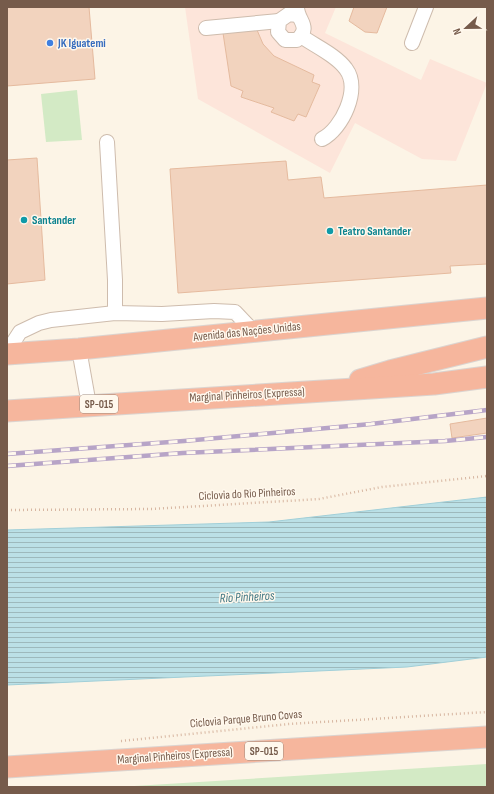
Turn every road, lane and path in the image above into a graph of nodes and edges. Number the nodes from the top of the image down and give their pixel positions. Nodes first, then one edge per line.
1 (426, 7) edge
2 (297, 11) edge
3 (279, 21) junction
4 (206, 28) dead end
5 (301, 36) junction
6 (412, 43) dead end
7 (322, 139) dead end
8 (107, 142) dead end
9 (487, 308) edge
10 (114, 313) junction
11 (253, 331) junction
12 (487, 347) edge
13 (79, 349) junction
14 (7, 353) edge
15 (487, 377) edge
16 (330, 390) junction
17 (89, 405) junction
18 (7, 411) edge
19 (487, 476) edge
20 (7, 510) edge
21 (487, 712) edge
22 (487, 737) edge
23 (117, 741) dead end
24 (7, 767) edge

1 - 6 street
2 - 3 street
2 - 5 street
3 - 4 street
3 - 5 street
5 - 7 street
8 - 10 street
9 - 11 highway, Avenida das Nações Unidas
10 - 11 street
10 - 14 street
11 - 13 highway, Avenida das Nações Unidas
12 - 16 highway
13 - 14 highway, Avenida das Nações Unidas
13 - 17 street
15 - 16 highway, Marginal Pinheiros (Expressa) / SP-015
16 - 17 highway, Marginal Pinheiros (Expressa) / SP-015
17 - 18 highway, Marginal Pinheiros (Expressa) / SP-015
19 - 20 path, Ciclovia do Rio Pinheiros
21 - 23 path, Ciclovia Parque Bruno Covas
22 - 24 highway, Marginal Pinheiros (Expressa) / SP-015

